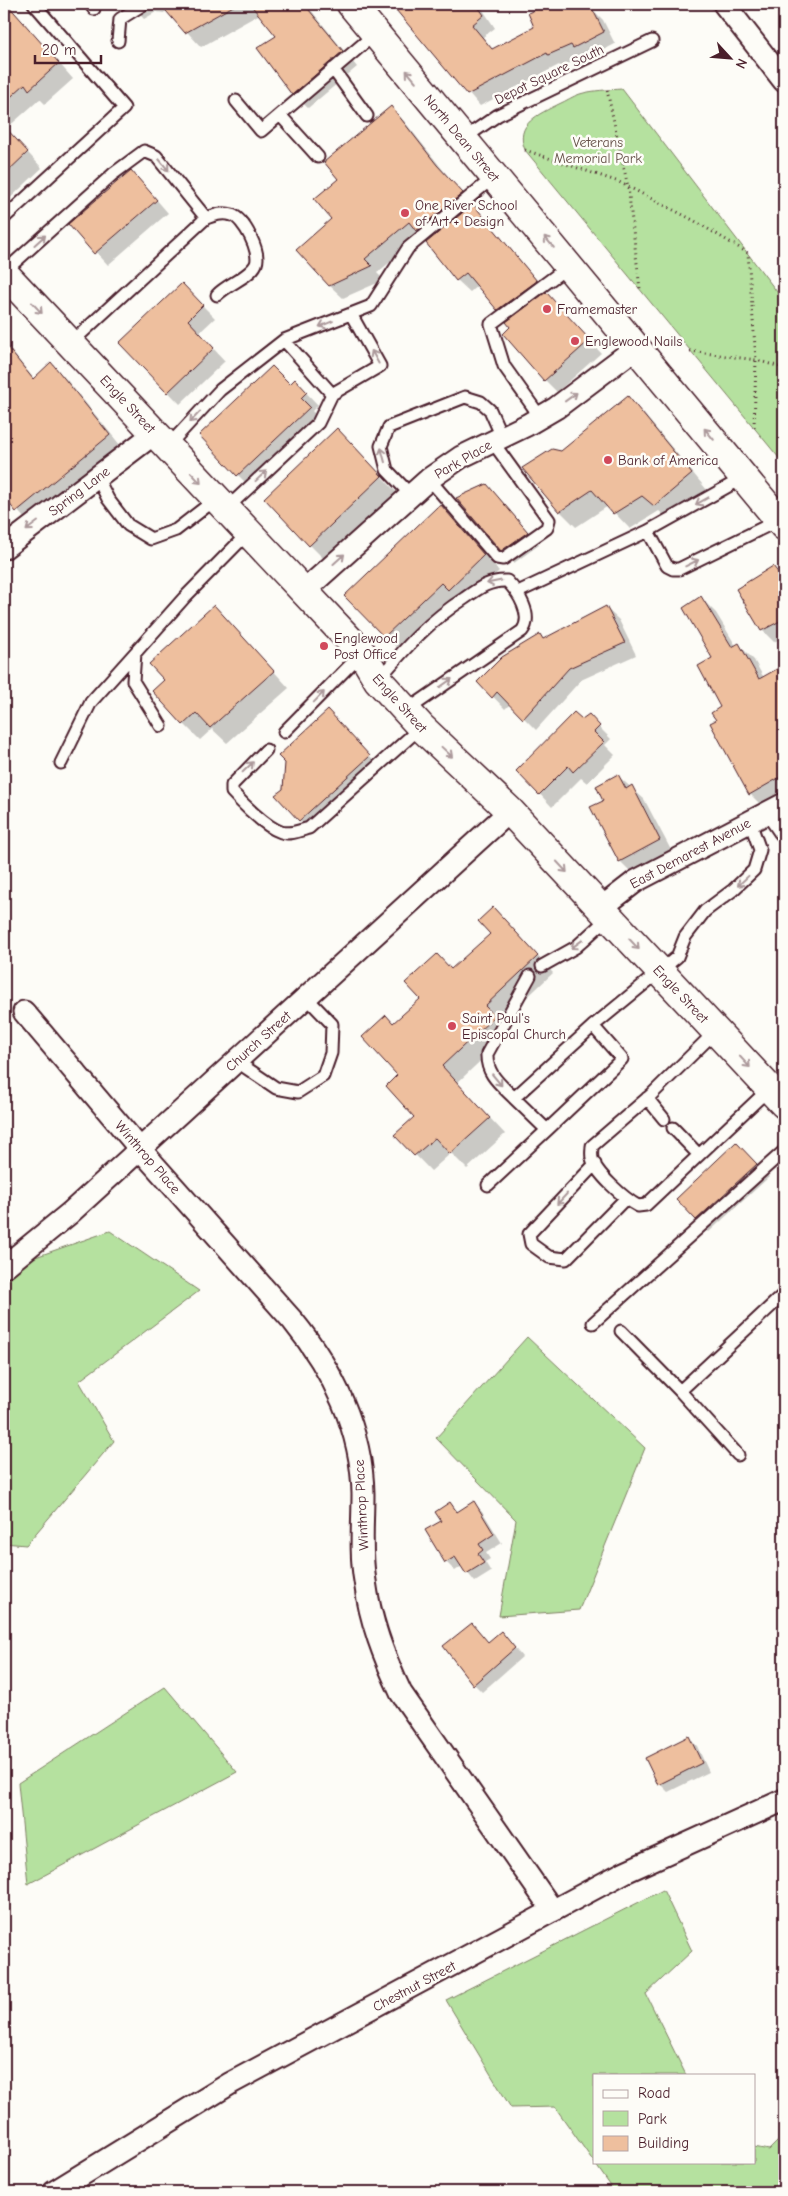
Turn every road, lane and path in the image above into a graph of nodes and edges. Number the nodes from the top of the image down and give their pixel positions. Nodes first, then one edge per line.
1 (34, 4) edge
2 (144, 4) edge
3 (351, 4) edge
4 (724, 4) edge
5 (376, 33) junction
6 (118, 41) dead end
7 (652, 41) dead end
8 (333, 69) junction
9 (784, 81) edge
10 (607, 90) dead end
11 (236, 101) dead end
12 (280, 115) junction
13 (367, 116) dead end
14 (463, 139) junction
15 (526, 150) dead end
16 (318, 157) dead end
17 (494, 176) junction
18 (628, 187) junction
19 (4, 218) edge
20 (206, 218) junction
21 (569, 266) junction
22 (4, 273) edge
23 (640, 289) dead end
24 (217, 295) dead end
25 (351, 314) junction
26 (284, 340) junction
27 (70, 343) junction
28 (637, 347) junction
29 (690, 351) dead end
30 (756, 360) junction
31 (784, 368) edge
32 (332, 394) junction
33 (541, 418) junction
34 (754, 427) dead end
35 (497, 439) junction
36 (161, 440) junction
37 (97, 477) junction
38 (744, 477) junction
39 (429, 478) junction
40 (410, 494) junction
41 (221, 504) junction
42 (782, 523) edge
43 (648, 532) junction
44 (248, 533) junction
45 (4, 548) edge
46 (303, 592) junction
47 (518, 592) junction
48 (135, 653) junction
49 (362, 653) junction
50 (378, 680) junction
51 (413, 719) junction
52 (161, 726) dead end
53 (284, 732) dead end
54 (266, 750) dead end
55 (61, 763) dead end
56 (777, 808) edge
57 (510, 812) junction
58 (750, 822) junction
59 (784, 830) edge
60 (605, 913) junction
61 (542, 966) dead end
62 (660, 972) junction
63 (530, 976) dead end
64 (306, 997) junction
65 (24, 1012) dead end
66 (593, 1026) junction
67 (716, 1031) junction
68 (236, 1061) junction
69 (777, 1096) edge
70 (514, 1098) junction
71 (647, 1098) junction
72 (664, 1119) dead end
73 (672, 1128) dead end
74 (547, 1130) junction
75 (140, 1149) junction
76 (784, 1151) edge
77 (699, 1155) junction
78 (595, 1164) junction
79 (488, 1185) dead end
80 (625, 1198) junction
81 (4, 1268) edge
82 (784, 1294) edge
83 (593, 1323) dead end
84 (621, 1331) dead end
85 (680, 1392) junction
86 (738, 1455) dead end
87 (784, 1800) edge
88 (553, 1911) junction
89 (54, 2192) edge

1 - 19 lane
2 - 6 lane
3 - 5 main road, North Dean Street
4 - 9 street
5 - 8 lane
14 -> 5 main road, North Dean Street
7 - 14 lane, Depot Square South
8 - 12 lane
8 - 13 lane
10 - 18 path
11 - 12 lane
12 - 16 lane
14 - 17 main road, North Dean Street
15 - 18 path
21 -> 17 main road, North Dean Street
17 - 25 lane
18 - 23 path
18 - 30 path
22 -> 20 lane
20 - 24 lane
20 - 27 lane
21 - 28 main road, North Dean Street
21 - 33 lane
22 -> 27 main road, Engle Street
25 -> 26 lane
32 -> 25 lane
26 - 32 lane
26 -> 36 lane
27 - 36 main road, Engle Street
33 -> 28 street, Park Place
38 -> 28 main road, North Dean Street
29 - 30 path
30 - 31 path
30 - 34 path
41 -> 32 lane
33 - 35 street, Park Place
35 - 39 street, Park Place
35 - 39 lane
40 -> 35 lane
36 - 37 street, Spring Lane
36 -> 41 main road, Engle Street
37 - 41 lane
37 -> 45 street, Spring Lane
38 - 42 main road, North Dean Street
38 -> 43 lane
39 - 40 street, Park Place
46 -> 40 street, Park Place
41 - 44 main road, Engle Street
43 -> 42 lane
43 - 47 lane
44 - 46 main road, Engle Street
44 - 48 lane
46 - 49 main road, Engle Street
47 -> 50 lane
51 -> 47 lane
48 - 52 lane
48 - 55 lane
49 - 50 main road, Engle Street
53 -> 49 lane
50 - 51 main road, Engle Street
51 -> 54 lane
51 -> 57 main road, Engle Street
56 - 58 street, East Demarest Avenue
56 - 59 street
57 -> 60 main road, Engle Street
57 - 64 street, Church Street
58 - 60 street, East Demarest Avenue
58 -> 62 lane
60 -> 61 lane
60 -> 62 main road, Engle Street
62 - 66 lane
62 - 67 main road, Engle Street
63 -> 70 lane
64 - 68 street, Church Street
64 - 68 lane
65 - 75 street, Winthrop Place
66 - 70 lane
66 - 74 lane
67 -> 69 main road, Engle Street
67 - 71 lane
68 - 75 street, Church Street
69 - 77 lane
70 - 74 lane
71 - 72 lane
71 - 78 lane
73 - 77 lane
74 - 79 lane
75 - 81 street, Church Street
75 - 88 street, Winthrop Place
76 - 83 lane
77 - 80 lane
78 - 80 lane
78 -> 80 lane
82 - 85 lane
84 - 85 lane
85 - 86 lane
87 - 88 street, Chestnut Street
88 - 89 street, Chestnut Street

